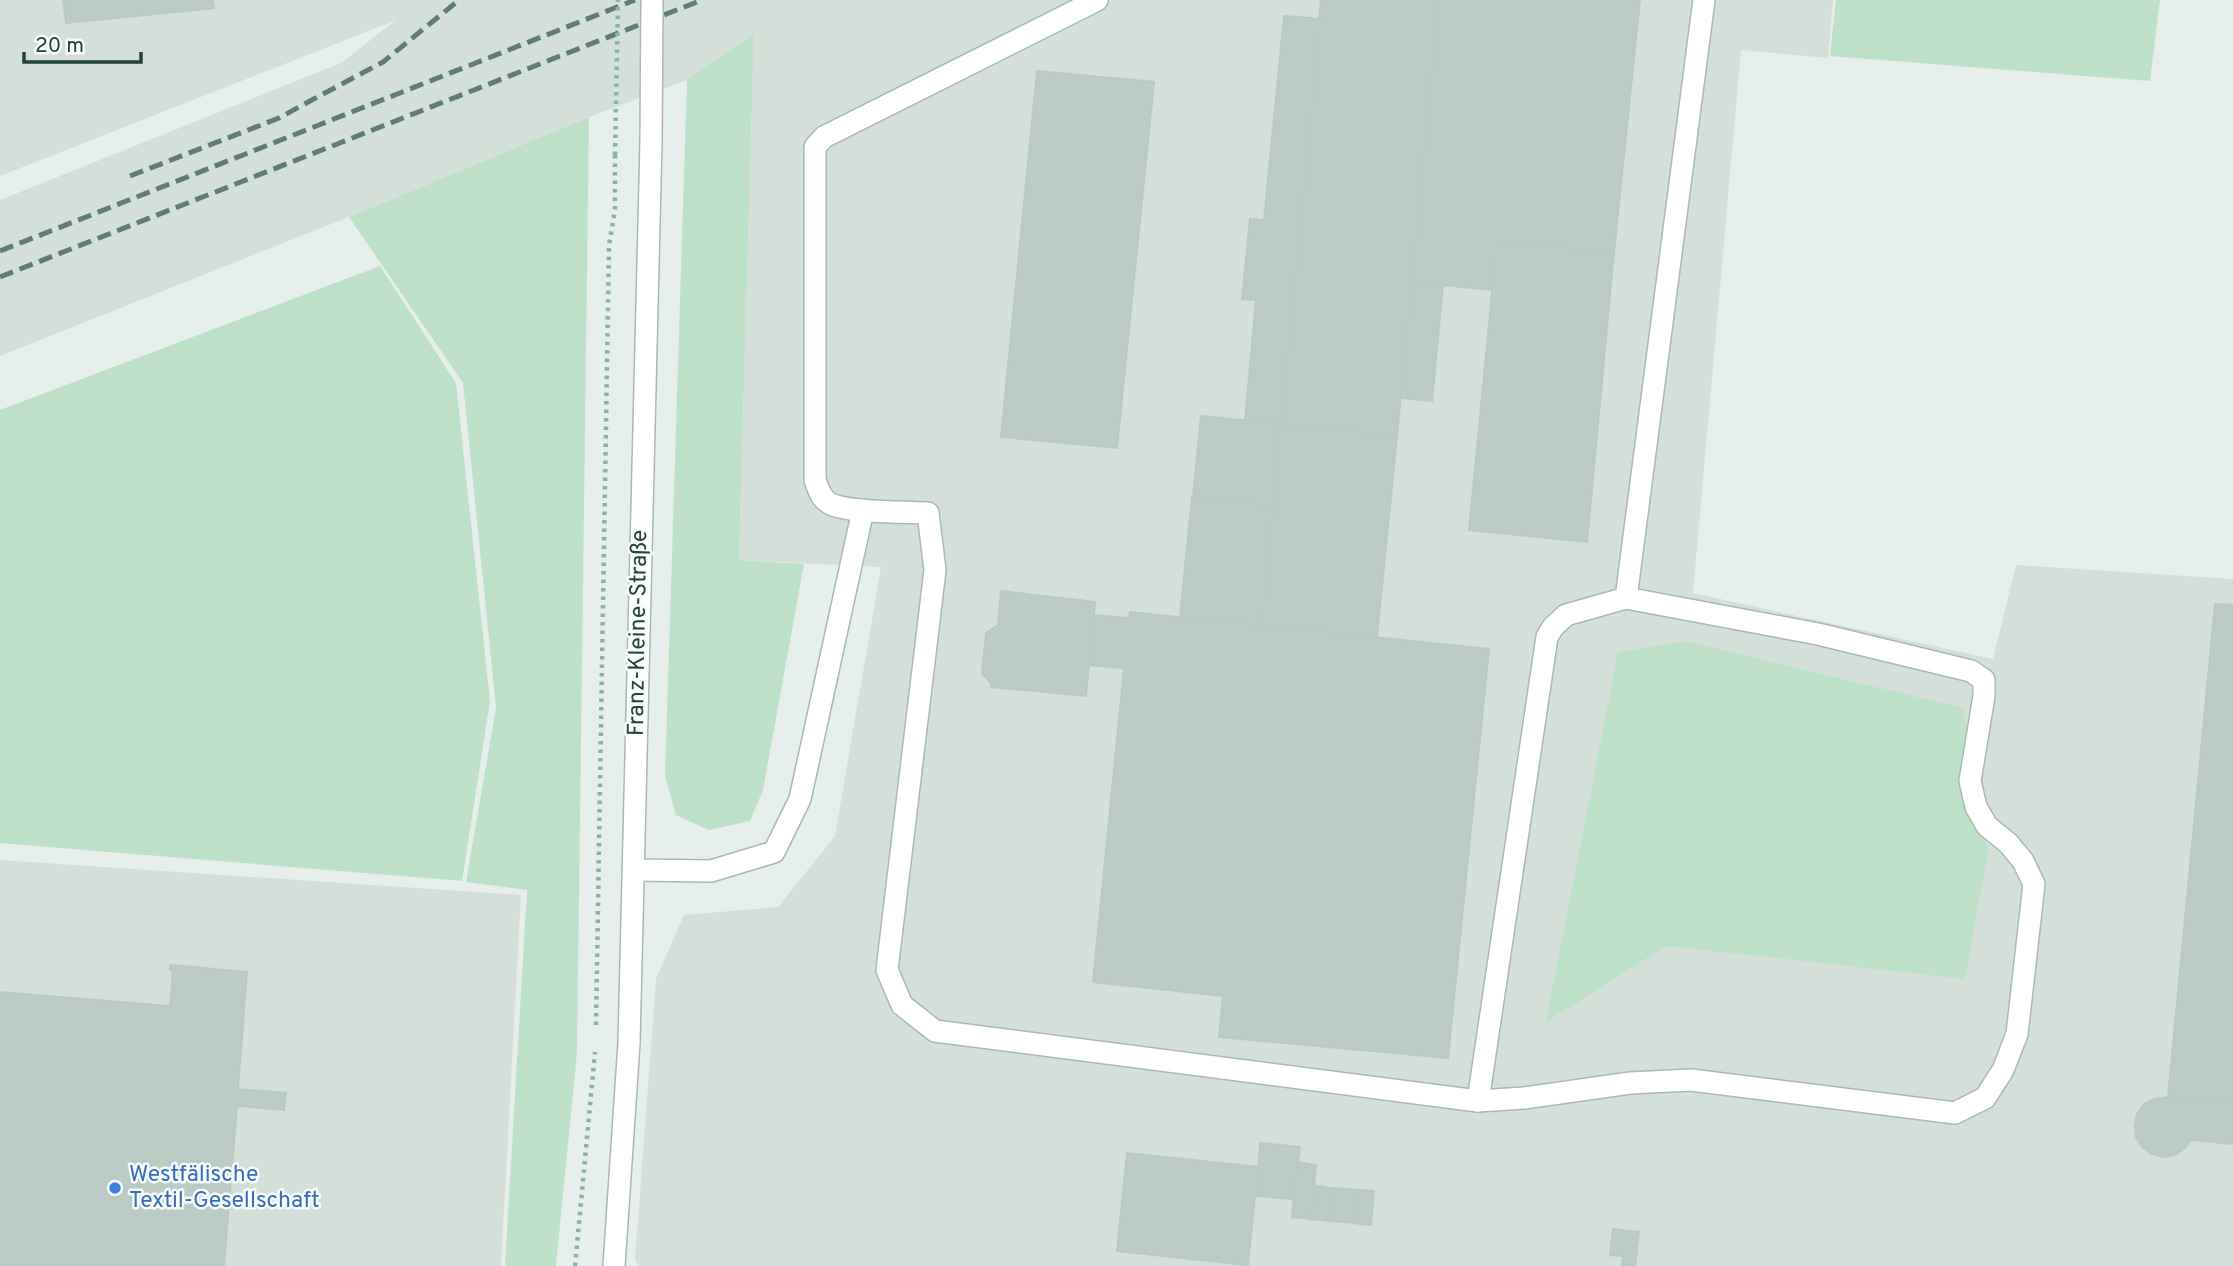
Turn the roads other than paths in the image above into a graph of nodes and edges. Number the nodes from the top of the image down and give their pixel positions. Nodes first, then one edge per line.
1 (652, 0) edge
2 (1097, 0) edge
3 (1704, 0) edge
4 (863, 510) junction
5 (1626, 598) junction
6 (634, 870) junction
7 (1478, 1101) junction
8 (614, 1266) edge

1 - 6 street, Franz-Kleine-Straße, bridge
2 - 4 street
3 - 5 street
4 - 6 street
4 - 7 street
5 - 7 street
5 - 7 street
6 - 8 street, Franz-Kleine-Straße

